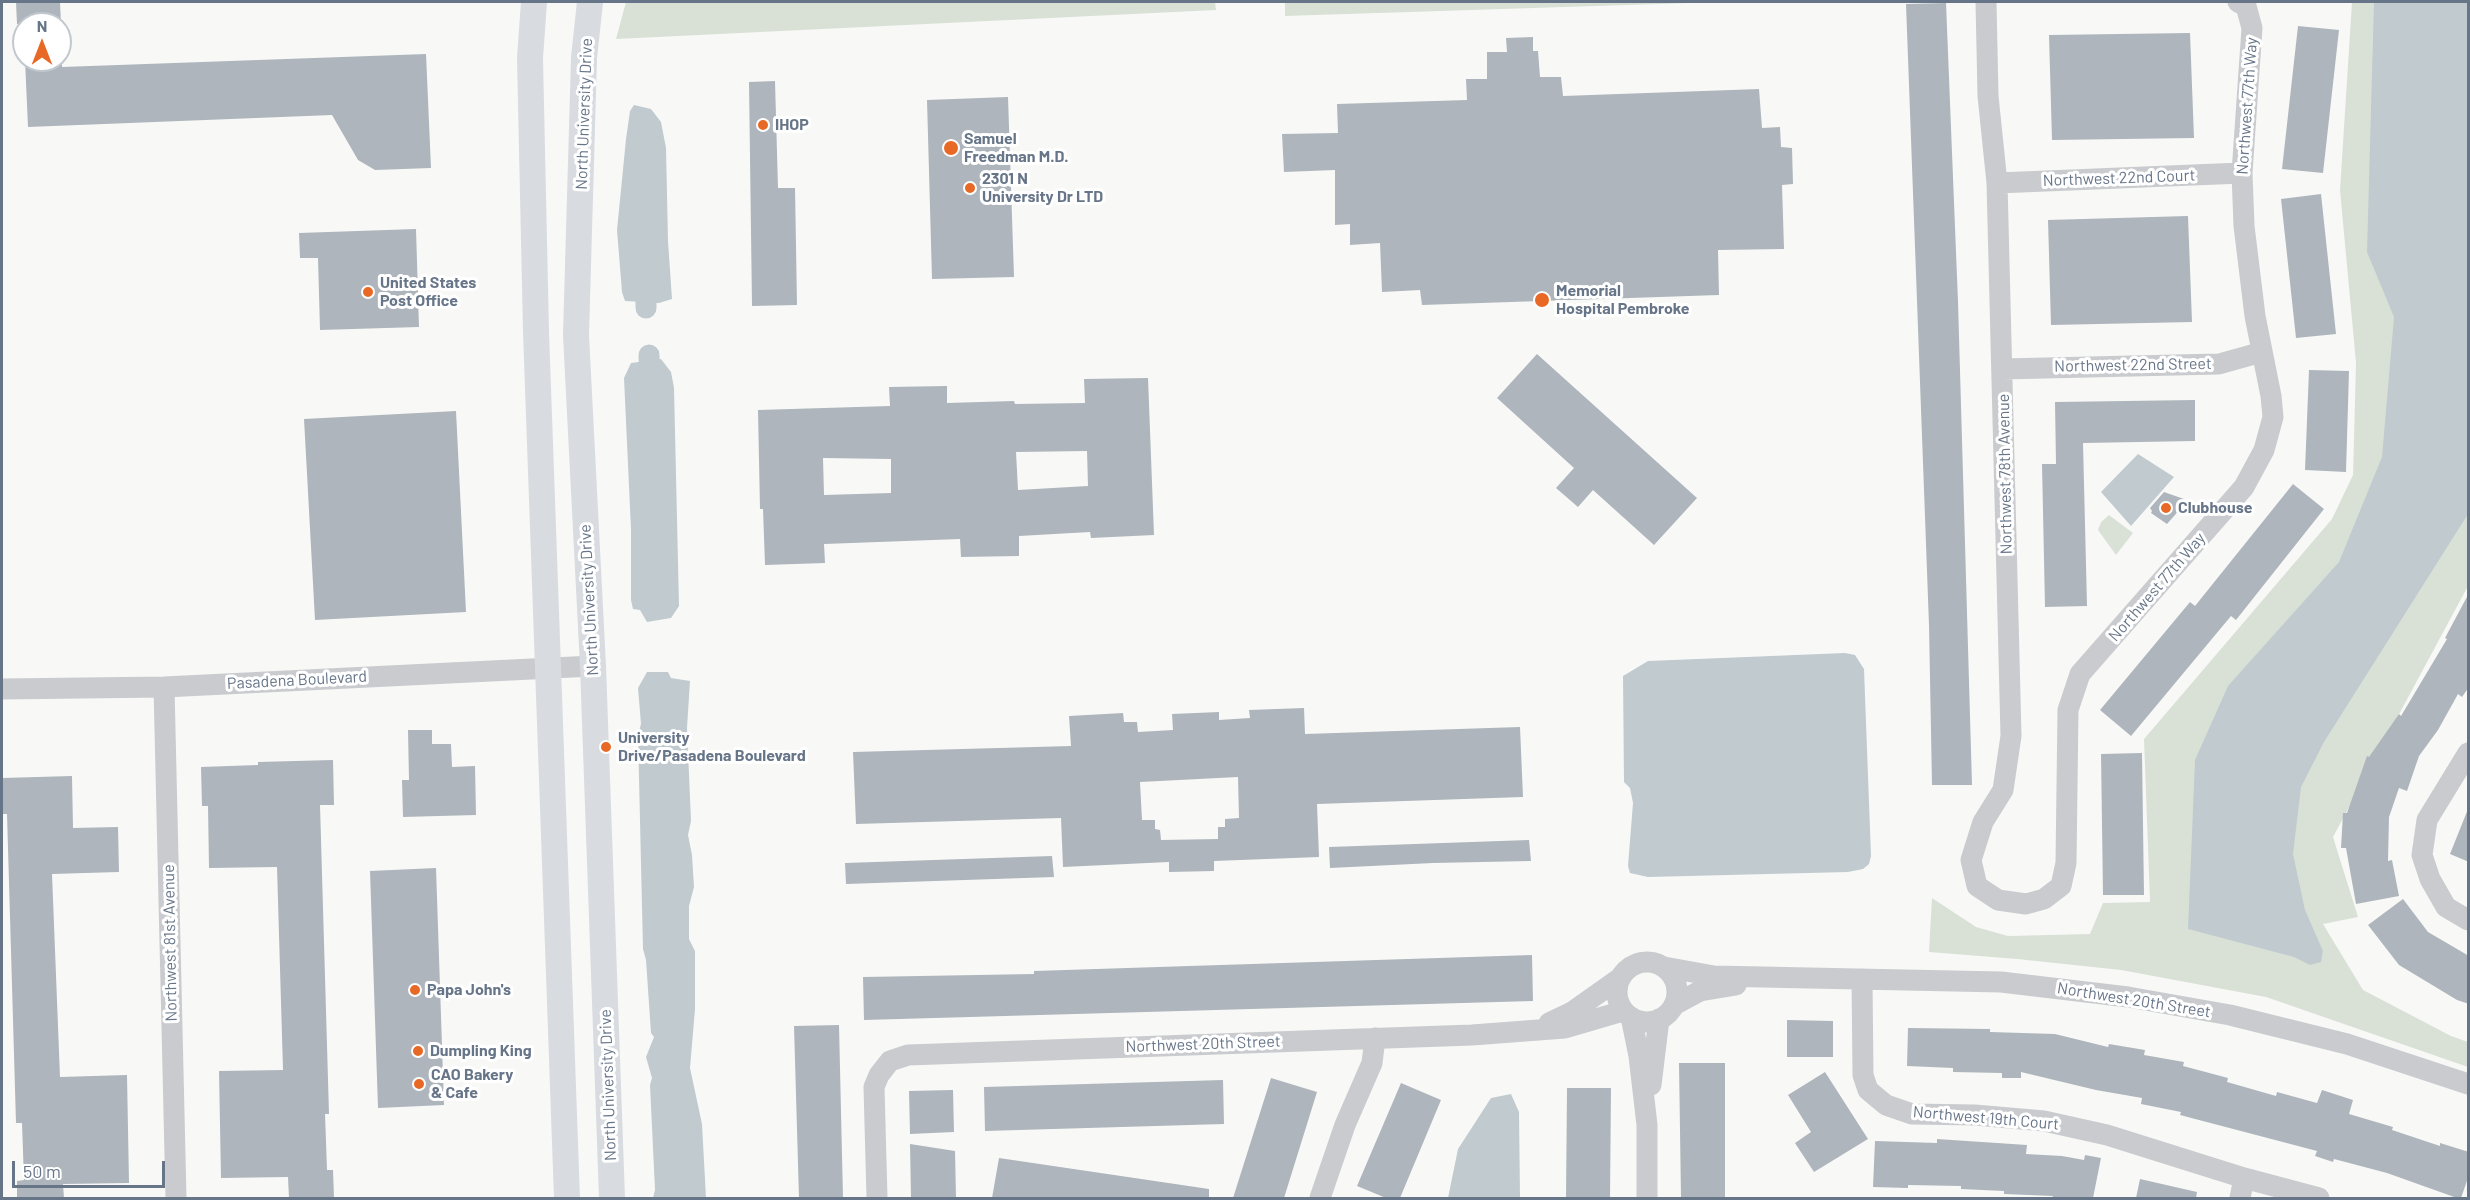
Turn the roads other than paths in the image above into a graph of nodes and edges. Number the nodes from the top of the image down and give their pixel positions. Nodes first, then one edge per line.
1 (534, 2) edge
2 (590, 2) edge
3 (1986, 2) edge
4 (2242, 4) edge
5 (2242, 173) junction
6 (1997, 183) junction
7 (2262, 352) junction
8 (2002, 369) junction
9 (593, 666) junction
10 (549, 669) junction
11 (164, 687) junction
12 (2, 689) edge
13 (2469, 753) edge
14 (2026, 904) joint
15 (2469, 920) edge
16 (1664, 968) junction
17 (1790, 976) junction
18 (1620, 978) junction
19 (1862, 979) junction
20 (1667, 1012) junction
21 (1627, 1014) junction
22 (1534, 1029) junction
23 (1375, 1038) junction
24 (2469, 1084) edge
25 (1647, 1125) junction
26 (2242, 1188) edge
27 (176, 1198) edge
28 (567, 1198) edge
29 (612, 1198) edge
30 (877, 1198) edge
31 (1320, 1198) edge
32 (1647, 1198) edge
33 (2319, 1198) edge

1 - 10 main road
2 - 9 main road, North University Drive
3 - 6 street, Northwest 78th Avenue
4 - 5 street, Northwest 77th Way
5 - 6 street, Northwest 22nd Court
5 - 7 street, Northwest 77th Way
6 - 8 street, Northwest 78th Avenue
7 - 8 street, Northwest 22nd Street
7 - 14 street, Northwest 77th Way
8 - 14 street, Northwest 78th Avenue
9 - 10 street, Pasadena Boulevard
9 - 29 main road, North University Drive
10 - 11 street, Pasadena Boulevard
10 - 28 main road
11 - 12 street, Pasadena Boulevard
11 - 27 street, Northwest 81st Avenue
13 - 15 street
16 - 17 street, Northwest 20th Street
16 - 18 street
16 - 20 street
17 - 19 street, Northwest 20th Street
17 - 20 street, Northwest 20th Street
18 - 21 street
18 - 22 street, Northwest 20th Street
19 - 24 street, Northwest 20th Street
19 - 26 street, Northwest 19th Court
20 - 21 street
20 - 25 street
21 - 22 street, Northwest 20th Street
21 - 25 street
22 - 23 street, Northwest 20th Street
23 - 30 street, Northwest 20th Street
23 - 31 street
25 - 32 street
26 - 33 street, Northwest 19th Court

